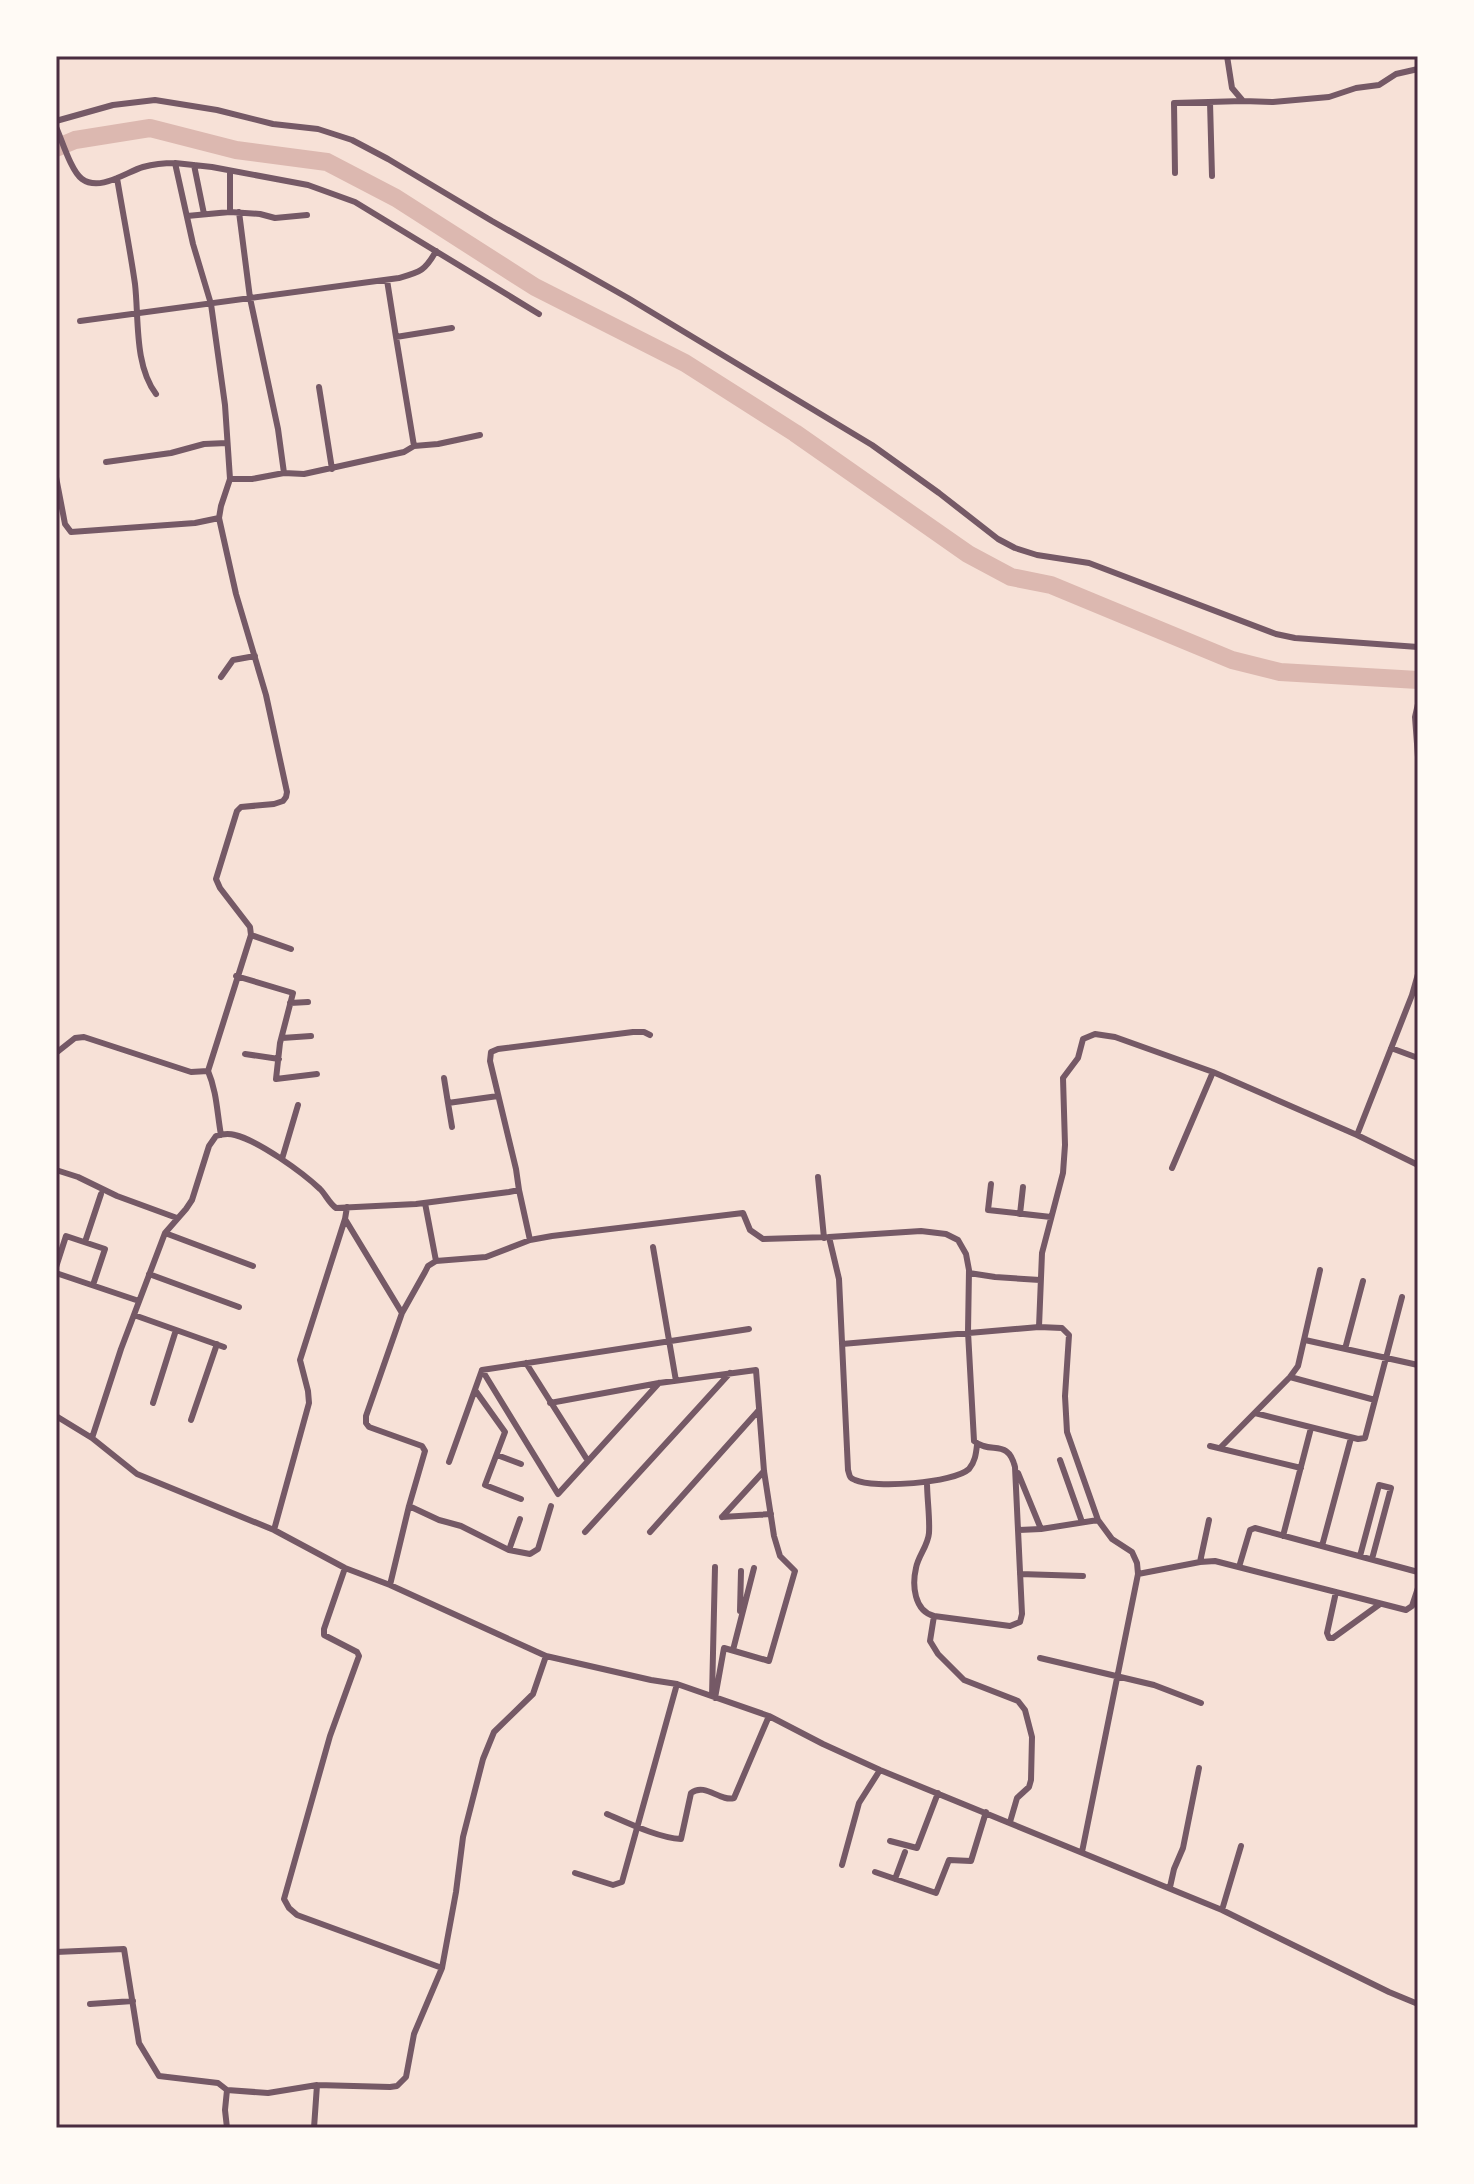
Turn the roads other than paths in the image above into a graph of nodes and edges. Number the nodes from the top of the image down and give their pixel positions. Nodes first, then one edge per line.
1 (1227, 56) edge
2 (1418, 69) edge
3 (1243, 101) junction
4 (1210, 102) junction
5 (57, 127) edge
6 (175, 163) junction
7 (194, 165) junction
8 (230, 171) junction
9 (1175, 173) dead end
10 (1212, 176) dead end
11 (117, 178) junction
12 (230, 212) junction
13 (239, 212) junction
14 (204, 214) junction
15 (307, 215) dead end
16 (187, 216) junction
17 (436, 251) junction
18 (387, 280) junction
19 (250, 298) junction
20 (211, 304) junction
21 (139, 313) junction
22 (539, 314) dead end
23 (80, 321) dead end
24 (452, 328) dead end
25 (396, 337) junction
26 (319, 387) dead end
27 (156, 394) dead end
28 (480, 435) dead end
29 (227, 443) junction
30 (414, 446) junction
31 (106, 462) dead end
32 (332, 469) junction
33 (284, 473) junction
34 (56, 477) edge
35 (230, 479) junction
36 (219, 518) junction
37 (1418, 647) edge
38 (255, 656) junction
39 (221, 677) dead end
40 (1418, 704) edge
41 (1418, 757) edge
42 (251, 935) junction
43 (291, 949) dead end
44 (1418, 974) edge
45 (236, 976) junction
46 (308, 1002) dead end
47 (290, 1003) junction
48 (650, 1035) dead end
49 (311, 1036) dead end
50 (282, 1038) junction
51 (1391, 1048) junction
52 (56, 1053) edge
53 (245, 1054) dead end
54 (1418, 1058) edge
55 (279, 1059) junction
56 (208, 1071) junction
57 (1213, 1072) junction
58 (317, 1074) dead end
59 (444, 1078) dead end
60 (498, 1096) junction
61 (448, 1103) junction
62 (298, 1105) dead end
63 (452, 1127) dead end
64 (221, 1135) junction
65 (1357, 1135) junction
66 (282, 1159) junction
67 (1418, 1165) edge
68 (1172, 1168) dead end
69 (56, 1170) edge
70 (818, 1177) dead end
71 (991, 1184) dead end
72 (1023, 1187) dead end
73 (519, 1190) junction
74 (101, 1194) dead end
75 (425, 1203) junction
76 (347, 1207) junction
77 (1020, 1214) junction
78 (1051, 1217) junction
79 (177, 1218) junction
80 (345, 1219) junction
81 (165, 1233) junction
82 (827, 1238) junction
83 (530, 1240) junction
84 (85, 1242) junction
85 (653, 1247) dead end
86 (436, 1261) junction
87 (253, 1266) dead end
88 (56, 1267) edge
89 (1320, 1270) dead end
90 (56, 1273) edge
91 (969, 1273) junction
92 (149, 1274) junction
93 (1040, 1280) junction
94 (1363, 1281) dead end
95 (93, 1285) junction
96 (1402, 1297) dead end
97 (139, 1301) junction
98 (239, 1307) dead end
99 (402, 1313) junction
100 (134, 1315) junction
101 (1039, 1327) junction
102 (749, 1329) dead end
103 (176, 1330) junction
104 (968, 1332) junction
105 (1305, 1340) junction
106 (669, 1341) junction
107 (842, 1344) junction
108 (1345, 1349) junction
109 (1386, 1358) junction
110 (526, 1363) junction
111 (1418, 1365) edge
112 (482, 1370) junction
113 (730, 1373) junction
114 (1290, 1377) junction
115 (676, 1381) junction
116 (659, 1383) junction
117 (475, 1390) junction
118 (1375, 1400) junction
119 (153, 1403) dead end
120 (550, 1403) junction
121 (759, 1410) junction
122 (1255, 1413) junction
123 (56, 1416) edge
124 (191, 1420) dead end
125 (1311, 1428) junction
126 (92, 1438) junction
127 (1351, 1438) junction
128 (976, 1444) junction
129 (1210, 1446) dead end
130 (1220, 1448) junction
131 (497, 1455) junction
132 (1060, 1460) dead end
133 (588, 1461) junction
134 (449, 1462) dead end
135 (521, 1464) dead end
136 (1015, 1467) junction
137 (1301, 1468) junction
138 (764, 1471) junction
139 (927, 1482) junction
140 (521, 1499) dead end
141 (409, 1506) junction
142 (551, 1506) dead end
143 (771, 1514) junction
144 (520, 1519) dead end
145 (1098, 1520) junction
146 (1209, 1520) dead end
147 (1082, 1522) junction
148 (1041, 1529) junction
149 (274, 1530) junction
150 (1019, 1530) junction
151 (585, 1532) dead end
152 (650, 1532) dead end
153 (1283, 1536) junction
154 (1322, 1546) junction
155 (509, 1550) junction
156 (1360, 1556) junction
157 (1372, 1559) junction
158 (1200, 1562) junction
159 (715, 1567) dead end
160 (1239, 1567) junction
161 (345, 1568) junction
162 (754, 1568) dead end
163 (741, 1571) dead end
164 (1418, 1572) edge
165 (1020, 1574) junction
166 (1138, 1574) junction
167 (1083, 1576) dead end
168 (390, 1585) junction
169 (1418, 1588) edge
170 (1336, 1592) junction
171 (1380, 1604) junction
172 (934, 1618) junction
173 (740, 1622) junction
174 (733, 1650) junction
175 (546, 1656) junction
176 (1040, 1658) dead end
177 (1116, 1675) junction
178 (677, 1684) junction
179 (714, 1697) junction
180 (1201, 1703) dead end
181 (769, 1716) junction
182 (1199, 1768) dead end
183 (880, 1770) junction
184 (938, 1793) junction
185 (986, 1812) junction
186 (607, 1814) dead end
187 (1010, 1822) junction
188 (638, 1827) junction
189 (890, 1841) dead end
190 (1241, 1846) dead end
191 (905, 1852) dead end
192 (1082, 1852) junction
193 (842, 1865) dead end
194 (875, 1872) dead end
195 (575, 1873) dead end
196 (895, 1879) junction
197 (1170, 1887) junction
198 (1222, 1910) junction
199 (56, 1952) edge
200 (442, 1968) junction
201 (133, 2001) junction
202 (90, 2004) dead end
203 (1418, 2004) edge
204 (317, 2085) junction
205 (227, 2090) junction
206 (227, 2128) edge
207 (314, 2128) edge

1 - 3 street
2 - 3 street
3 - 4 street
4 - 9 street
4 - 10 street
5 - 11 street
5 - 37 street
6 - 7 street
6 - 11 street
6 - 16 street
7 - 8 street
7 - 14 street
8 - 12 street
8 - 17 street
11 - 21 street
12 - 13 street
12 - 14 street
13 - 15 street
13 - 19 street
14 - 16 street
16 - 20 street
17 - 18 street
17 - 22 street
18 - 19 street
18 - 25 street
19 - 20 street
19 - 33 street
20 - 21 street
20 - 29 street
21 - 23 street
21 - 27 street
24 - 25 street
25 - 30 street
26 - 32 street
28 - 30 street
29 - 31 street
29 - 35 street
30 - 32 street
32 - 33 street
33 - 35 street
34 - 36 street
35 - 36 street
36 - 38 street
38 - 39 street
38 - 42 street
40 - 41 street
42 - 43 street
42 - 45 street
44 - 51 street
45 - 47 street
45 - 56 street
46 - 47 street
47 - 50 street
48 - 60 street
49 - 50 street
50 - 55 street
51 - 54 street
51 - 65 street
52 - 56 street
53 - 55 street
55 - 58 street
56 - 64 street
57 - 65 street
57 - 68 street
57 - 78 street
59 - 61 street
60 - 61 street
60 - 73 street
61 - 63 street
62 - 66 street
64 - 66 street
64 - 79 street
65 - 67 street
66 - 76 street
69 - 79 street
70 - 82 street
71 - 77 street
72 - 77 street
73 - 75 street
73 - 83 street
74 - 84 street
75 - 76 street
75 - 86 street
76 - 80 street
77 - 78 street
78 - 93 street
79 - 81 street
80 - 99 street
80 - 149 street
81 - 87 street
81 - 92 street
82 - 83 street
82 - 91 street
82 - 107 street
83 - 86 street
84 - 88 street
84 - 95 street
85 - 106 street
86 - 99 street
89 - 105 street
90 - 95 street
91 - 93 street
91 - 104 street
92 - 97 street
92 - 98 street
93 - 101 street
94 - 108 street
95 - 97 street
96 - 109 street
97 - 100 street
99 - 141 street
100 - 103 street
100 - 126 street
101 - 104 street
101 - 145 street
102 - 106 street
103 - 119 street
103 - 124 street
104 - 107 street
104 - 128 street
105 - 108 street
105 - 114 street
106 - 110 street
106 - 115 street
107 - 139 street
108 - 109 street
109 - 111 street
109 - 118 street
110 - 112 street
110 - 120 street
112 - 117 street
112 - 133 street
113 - 115 street
113 - 121 street
113 - 151 street
114 - 118 street
114 - 122 street
115 - 116 street
116 - 120 street
116 - 133 street
117 - 131 street
117 - 134 street
118 - 127 street
120 - 133 street
121 - 138 street
121 - 152 street
122 - 125 street
122 - 130 street
123 - 126 street
125 - 127 street
125 - 137 street
126 - 149 street
127 - 154 street
128 - 136 street
128 - 139 street
129 - 130 street
130 - 137 street
131 - 135 street
131 - 140 street
132 - 147 street
136 - 148 street
136 - 150 street
137 - 153 street
138 - 143 street
138 - 143 street
139 - 172 street
141 - 155 street
141 - 168 street
142 - 155 street
143 - 174 street
144 - 155 street
145 - 147 street
145 - 166 street
146 - 158 street
147 - 148 street
148 - 150 street
149 - 161 street
150 - 165 street
153 - 154 street
153 - 160 street
154 - 156 street
156 - 157 street
156 - 157 street
157 - 164 street
158 - 160 street
158 - 166 street
159 - 179 street
160 - 170 street
161 - 168 street
161 - 200 street
162 - 173 street
163 - 173 street
165 - 167 street
165 - 172 street
166 - 177 street
168 - 175 street
169 - 171 street
170 - 171 street
170 - 171 street
172 - 187 street
173 - 174 street
174 - 179 street
175 - 178 street
175 - 200 street
176 - 177 street
177 - 180 street
177 - 192 street
178 - 179 street
178 - 188 street
179 - 181 street
181 - 183 street
181 - 188 street
182 - 197 street
183 - 184 street
183 - 193 street
184 - 185 street
184 - 189 street
185 - 187 street
185 - 196 street
186 - 188 street
187 - 192 street
188 - 195 street
190 - 198 street
191 - 196 street
192 - 197 street
194 - 196 street
197 - 198 street
198 - 203 street
199 - 201 street
200 - 204 street
201 - 202 street
201 - 205 street
204 - 205 street
204 - 207 street
205 - 206 street

